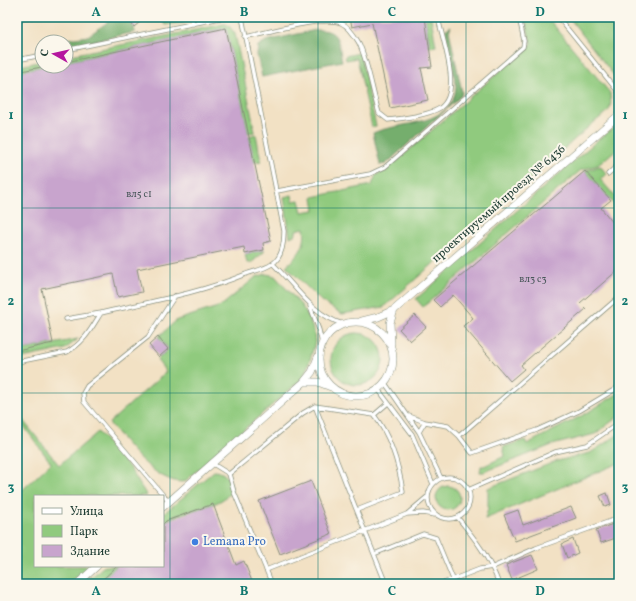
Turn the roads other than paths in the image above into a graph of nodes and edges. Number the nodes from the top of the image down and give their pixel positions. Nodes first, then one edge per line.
1 (32, 17) edge
2 (192, 17) edge
3 (225, 17) edge
4 (242, 17) edge
5 (448, 17) edge
6 (519, 17) edge
7 (558, 17) edge
8 (438, 18) edge
9 (17, 20) edge
10 (193, 24) junction
11 (246, 37) junction
12 (74, 48) edge
13 (34, 56) edge
14 (17, 60) edge
15 (619, 93) edge
16 (619, 115) edge
17 (619, 164) edge
18 (608, 174) dead end
19 (277, 191) junction
20 (273, 264) junction
21 (175, 296) junction
22 (619, 297) edge
23 (310, 305) junction
24 (394, 310) junction
25 (101, 312) junction
26 (66, 320) dead end
27 (362, 322) junction
28 (343, 324) junction
29 (322, 344) junction
30 (391, 345) junction
31 (319, 353) junction
32 (17, 362) edge
33 (304, 382) junction
34 (385, 382) junction
35 (332, 387) junction
36 (619, 387) edge
37 (378, 389) junction
38 (388, 403) junction
39 (315, 406) junction
40 (374, 414) junction
41 (409, 416) junction
42 (425, 422) junction
43 (619, 423) edge
44 (419, 432) junction
45 (459, 436) junction
46 (213, 464) junction
47 (229, 474) junction
48 (441, 478) junction
49 (433, 484) junction
50 (468, 490) junction
51 (163, 495) edge
52 (164, 496) edge
53 (427, 497) junction
54 (169, 502) junction
55 (164, 506) edge
56 (356, 510) junction
57 (407, 514) junction
58 (436, 516) junction
59 (458, 518) junction
60 (619, 518) edge
61 (365, 531) junction
62 (374, 554) junction
63 (97, 567) edge
64 (493, 567) junction
65 (266, 570) junction
66 (454, 579) junction
67 (77, 584) edge
68 (272, 584) edge
69 (386, 584) edge
70 (441, 584) edge
71 (456, 584) edge
72 (499, 584) edge

1 - 9 lane
2 - 10 lane
3 - 10 lane
4 - 11 lane
5 - 8 lane
6 - 19 lane
7 - 15 lane
8 - 11 lane
10 - 12 lane
11 - 19 lane
13 - 14 lane
16 - 24 street, проектируемый проезд № 6436
17 - 18 lane
19 - 20 lane
20 - 21 lane
20 - 23 lane
21 - 25 lane
21 - 51 lane
22 - 45 lane
23 - 28 lane
23 - 29 lane
24 - 27 street, проектируемый проезд № 6436
24 - 30 street
25 - 26 lane
25 - 32 lane
27 - 28 street
27 - 30 street
28 - 29 street
29 - 31 street
30 - 34 street
31 - 33 street
31 - 35 street
33 - 35 street
33 - 46 street
34 - 37 street
34 - 41 lane
35 - 37 street
36 - 45 lane
37 - 38 lane
38 - 40 lane
38 - 49 lane
39 - 40 lane
39 - 47 lane
39 - 56 lane
40 - 56 lane
41 - 42 lane
41 - 44 lane
42 - 44 lane
42 - 45 lane
43 - 50 lane
44 - 48 lane
46 - 47 lane
46 - 54 street
47 - 65 lane
48 - 49 lane
48 - 50 lane
49 - 53 lane
50 - 59 lane
52 - 54 lane
53 - 57 lane
53 - 58 lane
54 - 55 street
56 - 61 lane
57 - 58 lane
57 - 61 lane
58 - 59 lane
59 - 64 lane
60 - 64 lane
61 - 62 lane
61 - 65 lane
62 - 66 lane
62 - 69 lane
63 - 67 street
64 - 66 lane
64 - 72 lane
65 - 68 lane
66 - 70 lane
66 - 71 lane

